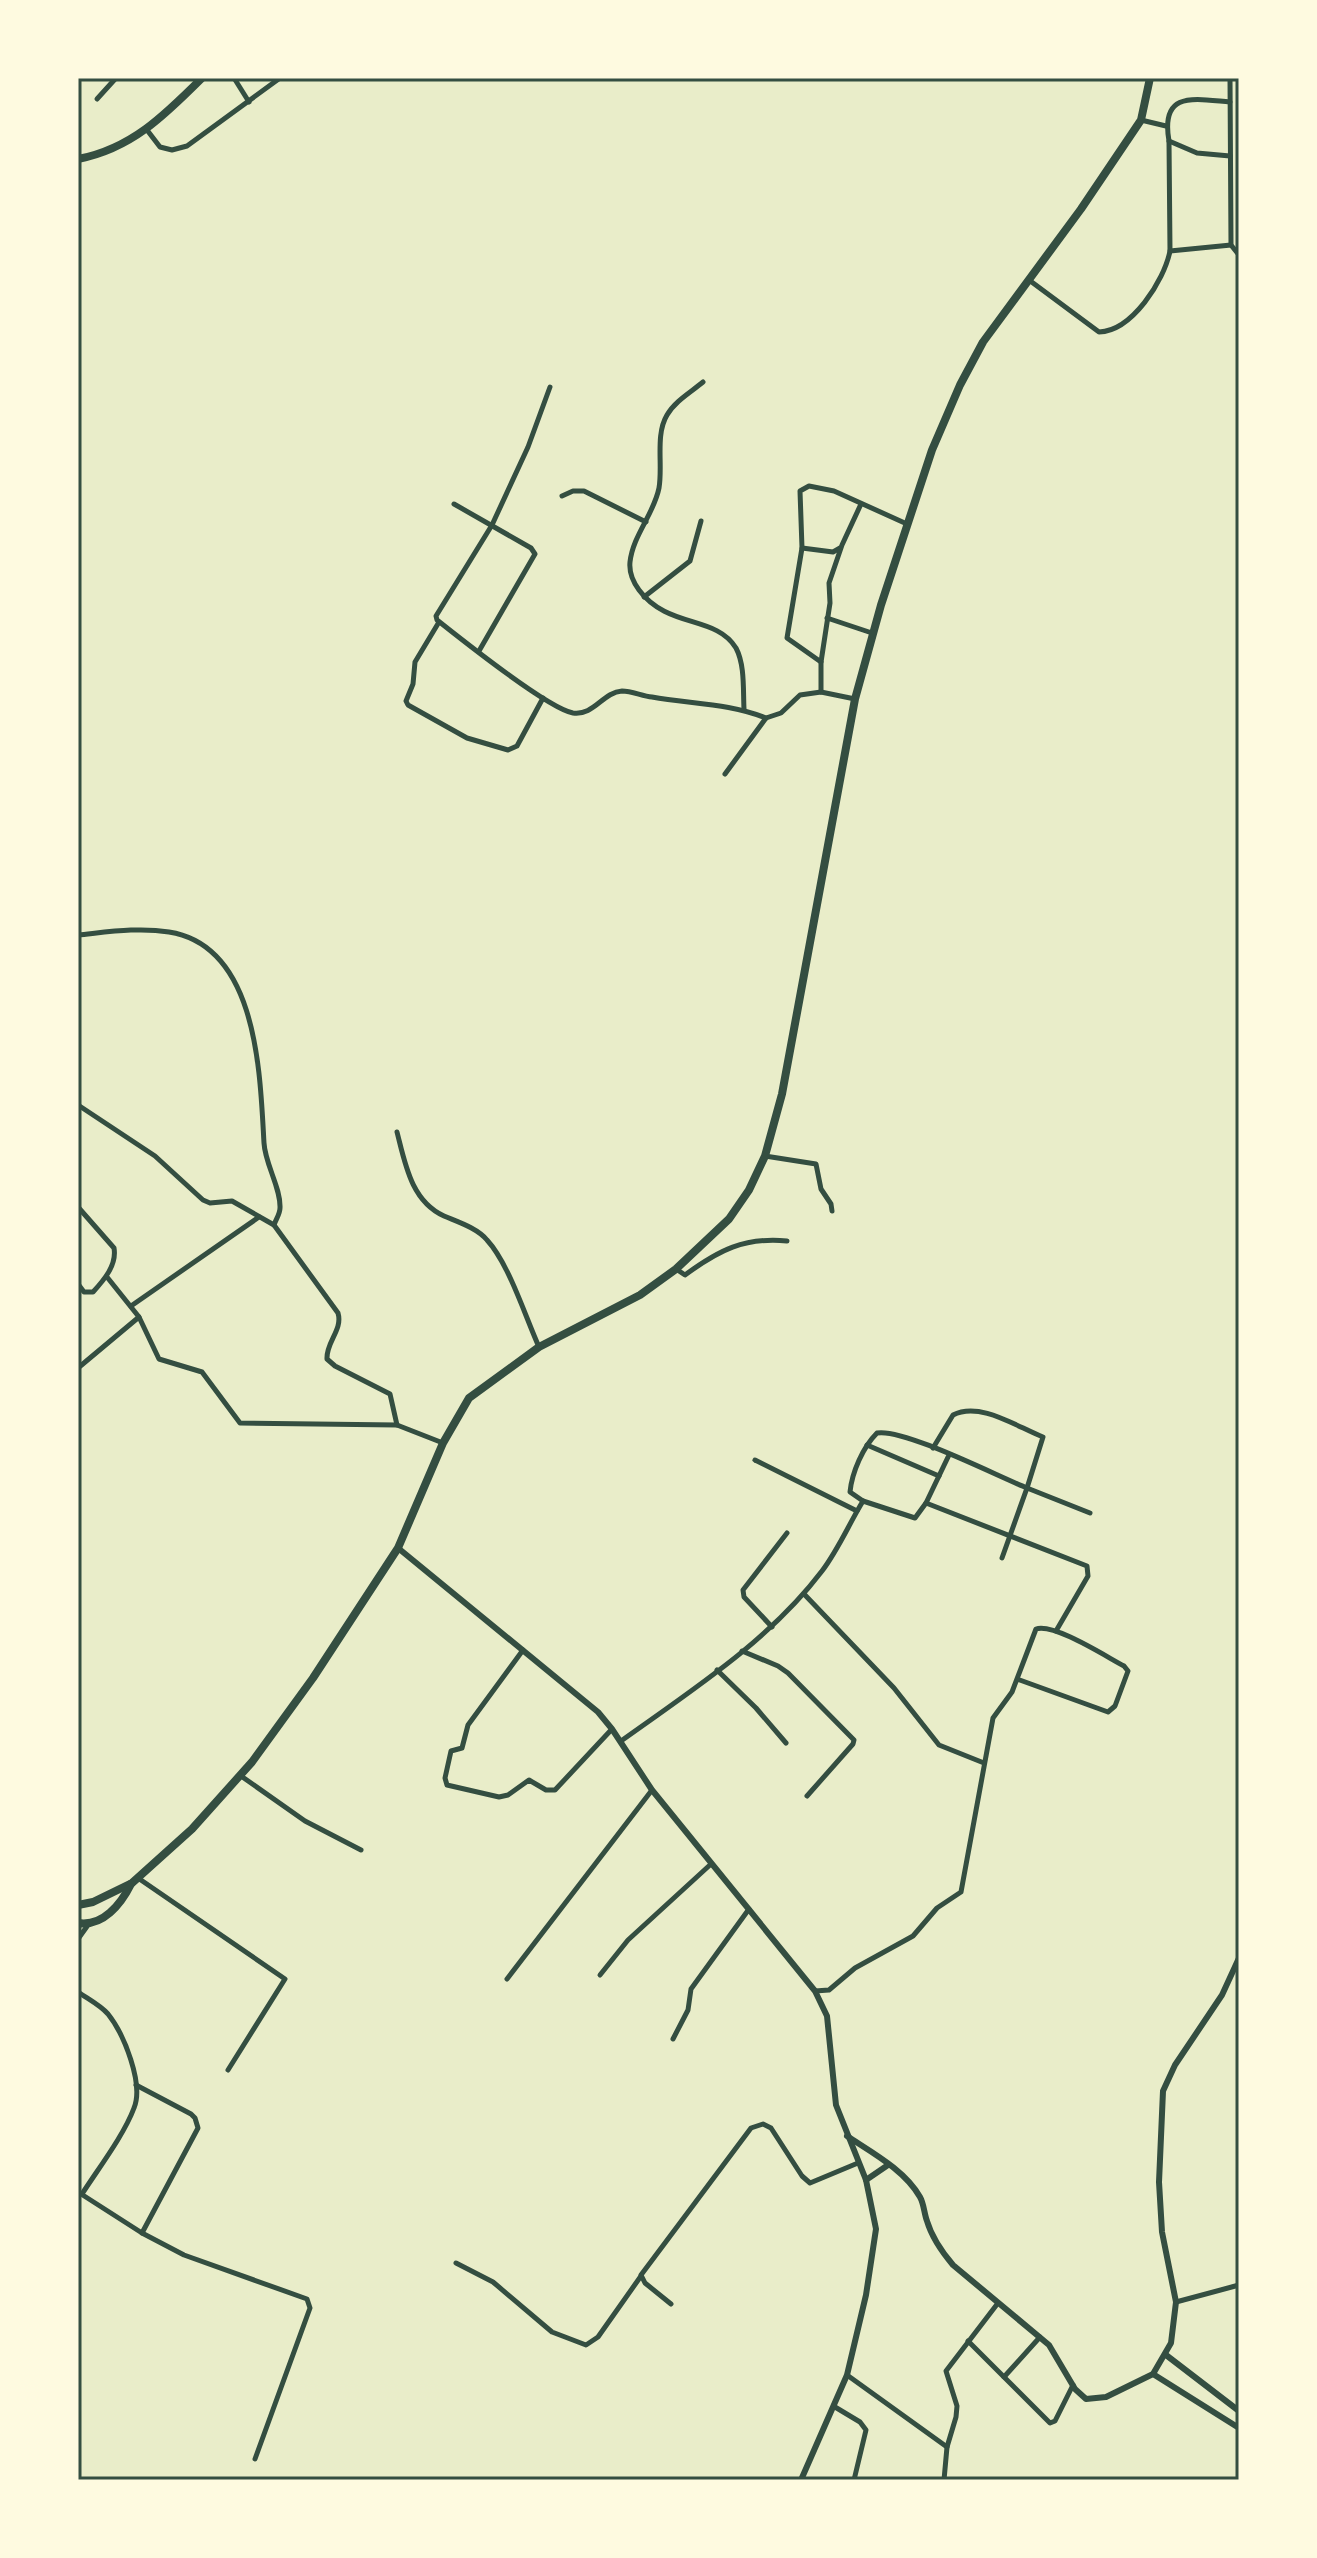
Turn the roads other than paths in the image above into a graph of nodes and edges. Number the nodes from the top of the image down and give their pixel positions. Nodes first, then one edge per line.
1 (116, 78) edge
2 (202, 78) edge
3 (234, 78) edge
4 (280, 78) edge
5 (1150, 78) edge
6 (1230, 78) edge
7 (97, 99) dead end
8 (249, 102) junction
9 (1230, 102) junction
10 (1141, 120) junction
11 (1166, 126) junction
12 (147, 130) junction
13 (1169, 141) junction
14 (1230, 156) junction
15 (78, 159) edge
16 (1231, 187) junction
17 (1239, 188) edge
18 (1231, 245) junction
19 (1170, 251) junction
20 (1239, 255) edge
21 (1029, 280) junction
22 (703, 382) dead end
23 (550, 387) dead end
24 (562, 496) dead end
25 (454, 504) dead end
26 (861, 504) junction
27 (701, 521) dead end
28 (646, 522) junction
29 (907, 524) junction
30 (492, 525) junction
31 (842, 545) junction
32 (802, 548) junction
33 (644, 597) junction
34 (827, 618) junction
35 (439, 622) junction
36 (872, 633) junction
37 (479, 651) junction
38 (821, 662) junction
39 (821, 692) junction
40 (543, 698) junction
41 (855, 699) junction
42 (744, 709) junction
43 (766, 718) junction
44 (725, 774) dead end
45 (78, 935) edge
46 (78, 1105) edge
47 (397, 1132) dead end
48 (765, 1156) junction
49 (78, 1207) edge
50 (832, 1211) dead end
51 (259, 1217) junction
52 (274, 1225) junction
53 (787, 1241) dead end
54 (676, 1269) junction
55 (107, 1277) junction
56 (78, 1284) edge
57 (131, 1306) junction
58 (139, 1317) junction
59 (539, 1347) junction
60 (78, 1368) edge
61 (397, 1425) junction
62 (443, 1443) junction
63 (867, 1445) junction
64 (933, 1448) junction
65 (949, 1455) junction
66 (755, 1460) dead end
67 (939, 1476) junction
68 (1027, 1488) junction
69 (863, 1501) junction
70 (926, 1503) junction
71 (857, 1511) junction
72 (1090, 1513) dead end
73 (787, 1533) dead end
74 (1009, 1535) junction
75 (398, 1548) junction
76 (1002, 1558) dead end
77 (804, 1594) junction
78 (772, 1627) junction
79 (1056, 1631) junction
80 (523, 1650) junction
81 (742, 1651) junction
82 (717, 1670) junction
83 (1017, 1679) junction
84 (612, 1729) junction
85 (621, 1741) junction
86 (786, 1743) dead end
87 (984, 1763) junction
88 (241, 1776) junction
89 (652, 1790) junction
90 (807, 1796) dead end
91 (361, 1850) dead end
92 (711, 1864) junction
93 (134, 1880) junction
94 (78, 1905) edge
95 (749, 1909) junction
96 (78, 1923) edge
97 (88, 1925) junction
98 (78, 1939) edge
99 (1239, 1958) edge
100 (600, 1975) dead end
101 (507, 1979) dead end
102 (815, 1991) junction
103 (78, 1992) edge
104 (673, 2039) dead end
105 (228, 2070) dead end
106 (136, 2085) junction
107 (847, 2136) junction
108 (858, 2163) junction
109 (888, 2165) junction
110 (866, 2180) junction
111 (80, 2193) edge
112 (142, 2233) junction
113 (456, 2263) dead end
114 (641, 2275) junction
115 (1239, 2285) edge
116 (1176, 2302) junction
117 (998, 2303) junction
118 (671, 2304) dead end
119 (1040, 2337) junction
120 (968, 2341) junction
121 (1166, 2355) junction
122 (1153, 2374) junction
123 (847, 2375) junction
124 (1004, 2377) junction
125 (1073, 2385) junction
126 (835, 2407) junction
127 (1239, 2411) edge
128 (1239, 2428) edge
129 (947, 2447) junction
130 (255, 2459) dead end
131 (801, 2480) edge
132 (854, 2480) edge
133 (944, 2480) edge

1 - 7 street
2 - 12 highway
3 - 8 street
4 - 8 street
5 - 10 highway
6 - 9 street
8 - 12 street
9 - 11 street
9 - 14 street
10 - 11 street
10 - 21 highway
11 - 13 street
12 - 15 highway
13 - 14 street
13 - 19 street
14 - 16 street
16 - 17 street
16 - 18 street
18 - 19 street
18 - 20 street
19 - 21 street
21 - 29 highway
22 - 28 street
23 - 30 street
24 - 28 street
25 - 30 street
26 - 29 street
26 - 31 street
26 - 32 street
27 - 33 street
28 - 33 street
29 - 36 highway
30 - 35 street
30 - 37 street
31 - 32 street
31 - 34 street
32 - 38 street
33 - 42 street
34 - 36 street
34 - 38 street
35 - 37 street
35 - 40 street
36 - 41 highway
37 - 40 street
38 - 39 street
39 - 41 street
39 - 43 street
40 - 42 street
41 - 48 highway
42 - 43 street
43 - 44 street
45 - 52 street
46 - 51 street
47 - 59 street
48 - 50 street
48 - 54 highway
49 - 55 street
51 - 52 street
51 - 57 street
52 - 61 street
53 - 54 street
54 - 59 highway
55 - 56 street
55 - 57 street
57 - 58 street
58 - 60 street
58 - 61 street
59 - 62 highway
61 - 62 street
62 - 75 highway
63 - 64 street
63 - 67 street
63 - 69 street
64 - 65 street
64 - 68 street
65 - 67 street
65 - 68 street
66 - 71 street
67 - 70 street
68 - 72 street
68 - 74 street
69 - 70 street
69 - 71 street
70 - 74 street
71 - 77 street
73 - 78 street
74 - 76 street
74 - 79 street
75 - 80 street
75 - 88 highway
77 - 78 street
77 - 87 street
78 - 81 street
79 - 83 street
79 - 83 street
80 - 84 street
80 - 84 street
81 - 82 street
81 - 90 street
82 - 85 street
82 - 86 street
83 - 87 street
84 - 85 street
85 - 89 street
87 - 102 street
88 - 91 street
88 - 93 highway
89 - 92 street
89 - 101 street
92 - 95 street
92 - 100 street
93 - 94 highway
93 - 97 highway
93 - 105 street
95 - 102 street
95 - 104 street
96 - 97 highway
97 - 98 street
99 - 116 street
102 - 107 street
103 - 106 street
106 - 111 street
106 - 112 street
107 - 108 street
107 - 109 street
108 - 110 street
108 - 114 street
109 - 110 street
109 - 117 street
110 - 123 street
111 - 112 street
112 - 130 street
113 - 114 street
114 - 118 street
115 - 116 street
116 - 121 street
117 - 119 street
117 - 120 street
119 - 124 street
119 - 125 street
120 - 124 street
120 - 129 street
121 - 122 street
121 - 127 street
122 - 125 street
122 - 128 street
123 - 126 street
123 - 129 street
124 - 125 street
126 - 131 street
126 - 132 street
129 - 133 street

